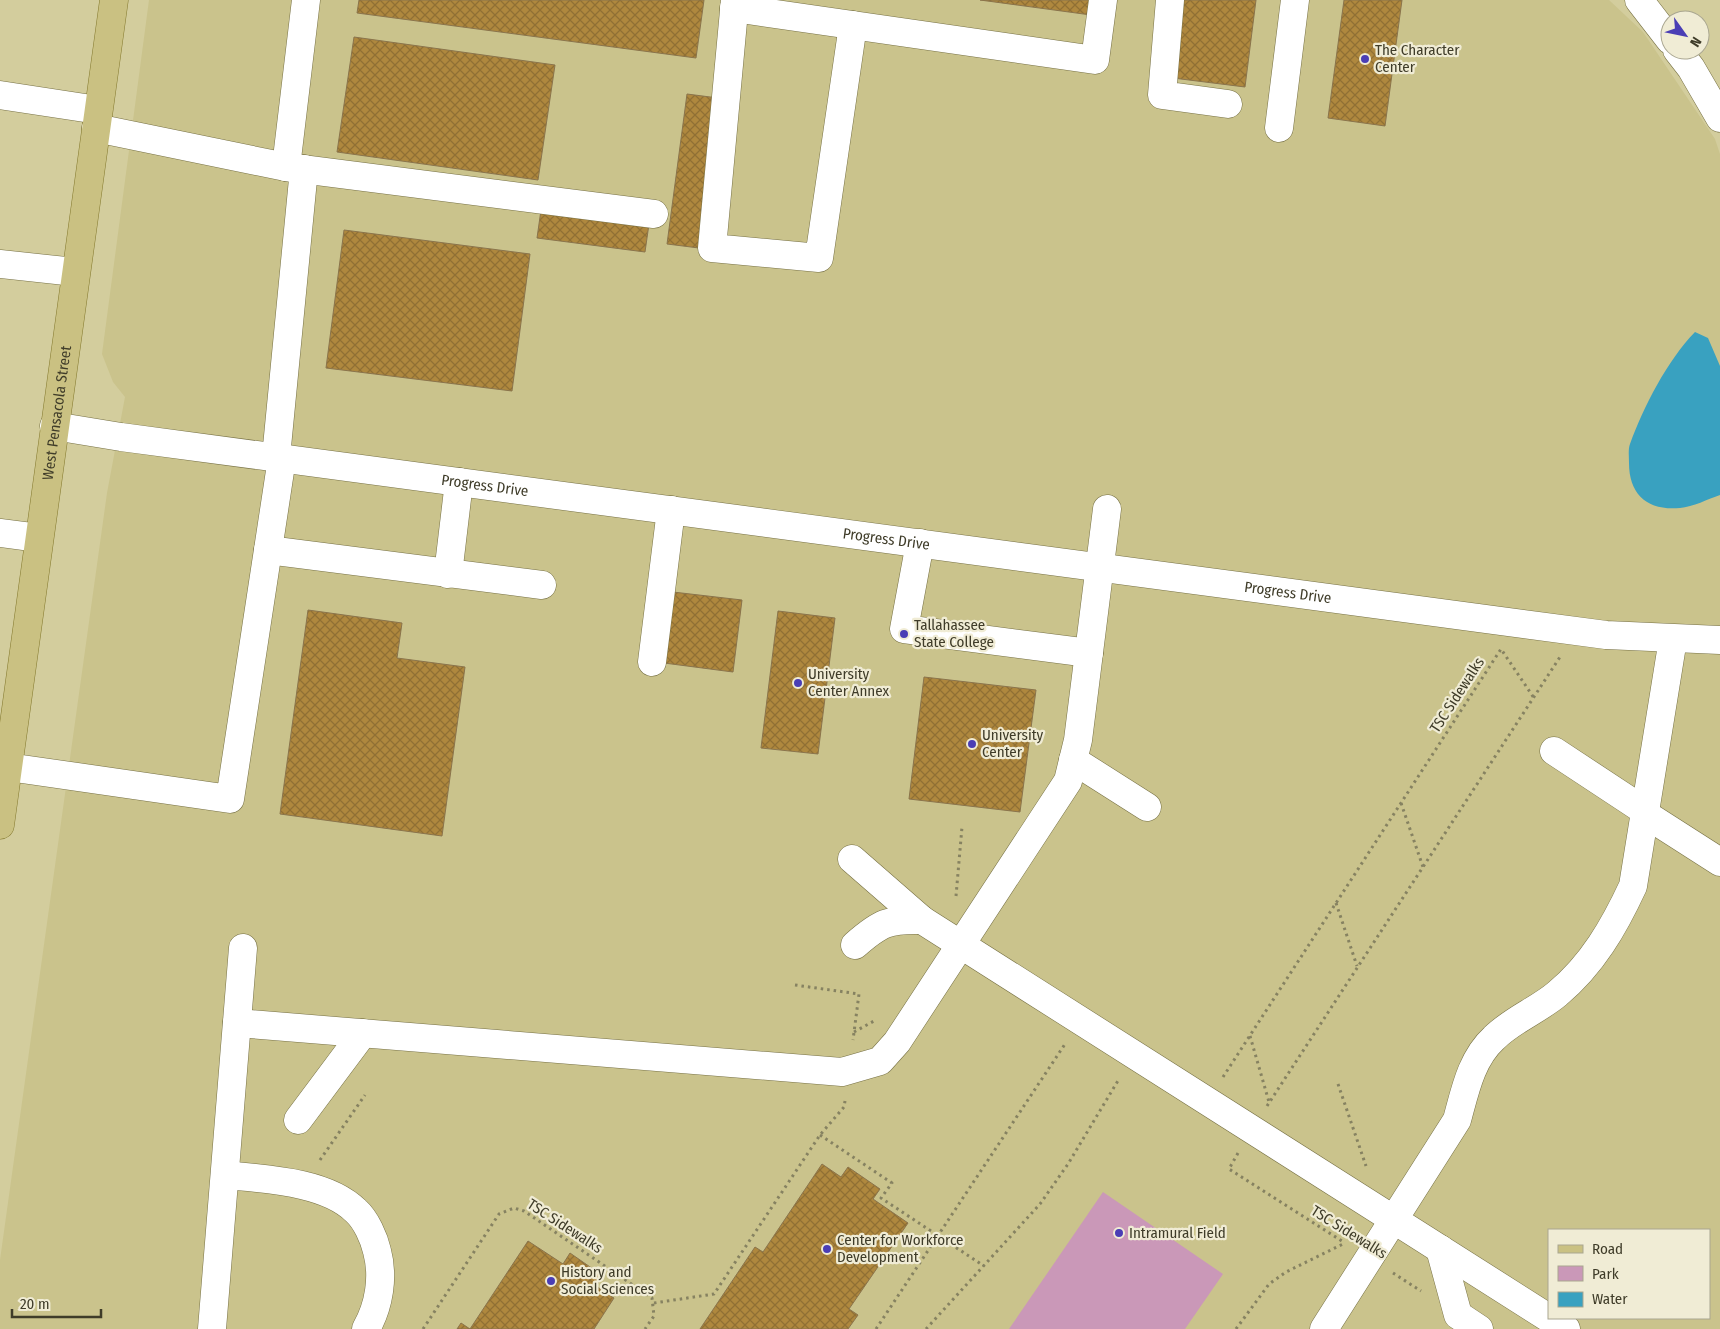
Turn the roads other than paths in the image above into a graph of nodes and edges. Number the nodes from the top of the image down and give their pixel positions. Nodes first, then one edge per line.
1 (114, 0) edge
2 (306, 0) edge
3 (1104, 0) edge
4 (1170, 0) edge
5 (1295, 0) edge
6 (1639, 0) edge
7 (734, 4) edge
8 (853, 25) junction
9 (1660, 27) edge
10 (1685, 60) edge
11 (0, 95) edge
12 (1228, 104) dead end
13 (1720, 118) edge
14 (97, 119) junction
15 (1279, 128) dead end
16 (295, 168) junction
17 (654, 214) dead end
18 (0, 264) edge
19 (75, 272) junction
20 (54, 426) junction
21 (279, 458) junction
22 (459, 482) junction
23 (1106, 509) dead end
24 (671, 510) junction
25 (0, 533) edge
26 (39, 538) junction
27 (920, 544) junction
28 (268, 550) junction
29 (1099, 567) junction
30 (448, 574) junction
31 (542, 585) dead end
32 (1672, 639) junction
33 (1720, 640) edge
34 (1088, 653) junction
35 (652, 662) dead end
36 (1554, 751) dead end
37 (1073, 760) junction
38 (8, 767) junction
39 (1147, 807) dead end
40 (1645, 813) junction
41 (0, 825) edge
42 (852, 859) dead end
43 (1720, 862) edge
44 (922, 920) junction
45 (854, 945) dead end
46 (961, 945) junction
47 (243, 948) dead end
48 (237, 1023) junction
49 (363, 1033) junction
50 (298, 1120) dead end
51 (225, 1175) junction
52 (1394, 1220) junction
53 (1440, 1249) junction
54 (1548, 1318) edge
55 (1550, 1319) edge
56 (212, 1329) edge
57 (366, 1329) edge
58 (1324, 1329) edge
59 (1479, 1329) edge
60 (1566, 1329) edge

1 - 14 main road, West Pensacola Street
2 - 16 street
3 - 8 street
4 - 12 street
5 - 15 street
6 - 9 street
7 - 8 street
7 - 8 street
10 - 13 street
11 - 14 street
14 - 16 street
14 - 19 main road, West Pensacola Street
16 - 17 street
16 - 21 street
18 - 19 street
19 - 20 main road, West Pensacola Street
20 - 21 street, Progress Drive
20 - 26 main road, West Pensacola Street
21 - 22 street, Progress Drive
21 - 28 street
22 - 24 street, Progress Drive
22 - 30 street
23 - 29 street
24 - 27 street, Progress Drive
24 - 35 street
25 - 26 street
26 - 38 main road, West Pensacola Street
27 - 29 street, Progress Drive
27 - 34 street
28 - 30 street
28 - 38 street
29 - 32 street, Progress Drive
29 - 34 street
30 - 31 street
32 - 33 street, Progress Drive
32 - 40 street
34 - 37 street
36 - 40 street
37 - 39 street
37 - 46 street
38 - 41 main road, West Pensacola Street
40 - 43 street
40 - 52 street
42 - 44 street
44 - 45 street
44 - 46 street
46 - 49 street
46 - 52 street
47 - 48 street
48 - 49 street
48 - 51 street
49 - 50 street
51 - 56 street
51 - 57 street
52 - 53 street
52 - 58 street
53 - 54 street
53 - 59 street
55 - 60 street

